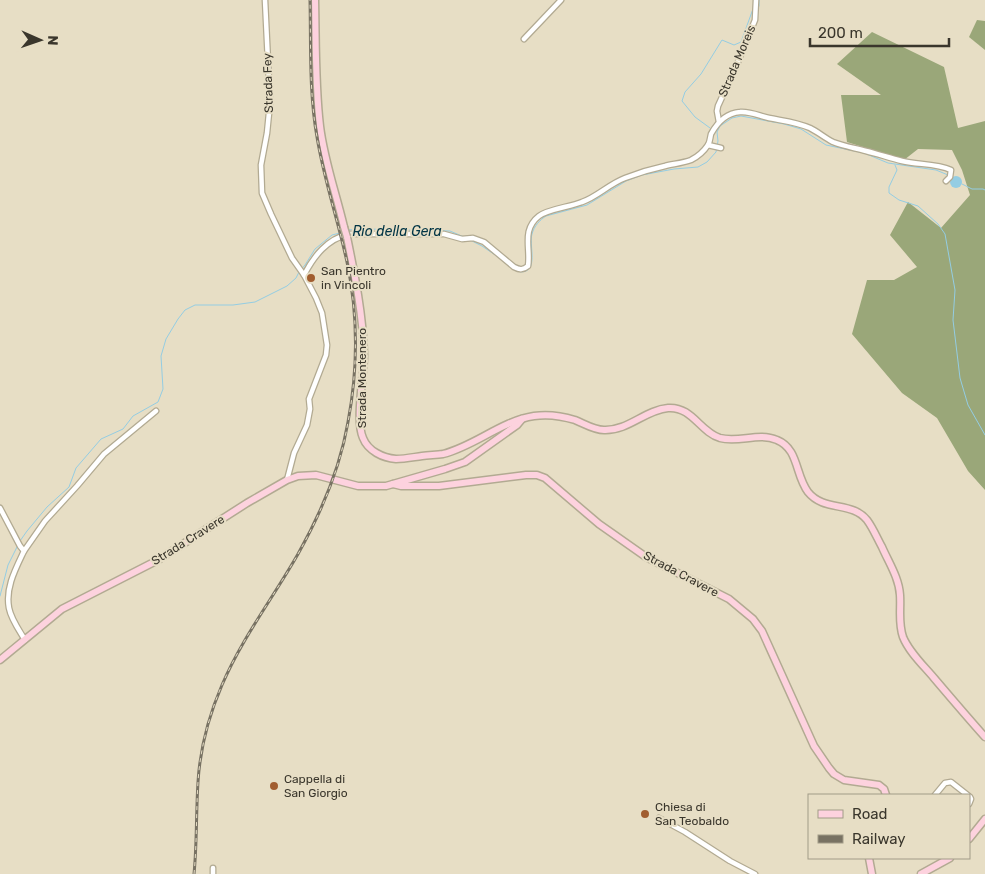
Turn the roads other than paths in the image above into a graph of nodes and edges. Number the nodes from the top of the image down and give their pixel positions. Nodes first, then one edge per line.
1 (265, 0) edge
2 (316, 0) edge
3 (561, 0) edge
4 (756, 0) edge
5 (524, 39) dead end
6 (719, 122) junction
7 (708, 145) junction
8 (720, 148) dead end
9 (946, 181) dead end
10 (301, 272) junction
11 (156, 411) dead end
12 (523, 418) junction
13 (287, 480) junction
14 (393, 484) junction
15 (0, 508) edge
16 (24, 551) junction
17 (25, 640) junction
18 (0, 660) edge
19 (985, 737) edge
20 (886, 794) edge
21 (936, 794) edge
22 (966, 794) edge
23 (659, 818) dead end
24 (985, 819) edge
25 (970, 838) edge
26 (869, 859) edge
27 (948, 859) edge
28 (754, 874) edge
29 (872, 874) edge
30 (921, 874) edge

1 - 10 street, Strada Fey
2 - 12 main road, Strada Montenero, bridge
3 - 5 street
4 - 6 street, Strada Moreis
6 - 7 street, Strada Moreis
6 - 9 street
7 - 8 street
7 - 10 street
10 - 13 street
11 - 16 street
12 - 14 main road, Strada Cravere
12 - 19 main road, Strada Montenero
13 - 14 main road, Strada Cravere
13 - 17 main road, Strada Cravere
14 - 20 main road, Strada Cravere
15 - 16 street
16 - 17 street
17 - 18 main road, Strada Cravere
21 - 22 street
23 - 28 street
24 - 25 main road
26 - 29 main road
27 - 30 main road

